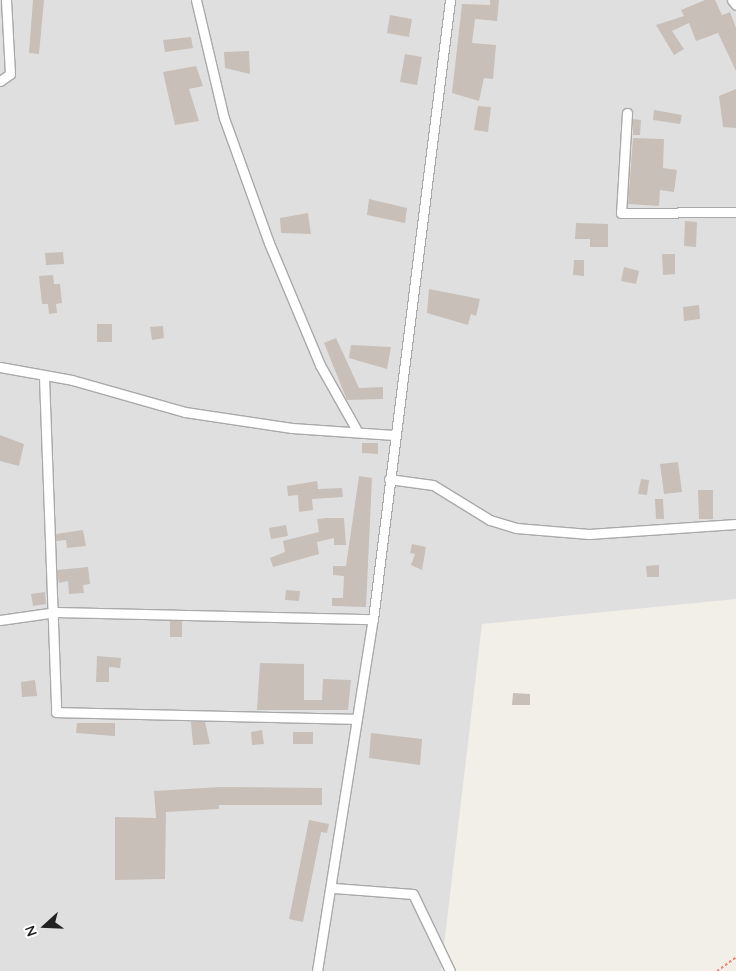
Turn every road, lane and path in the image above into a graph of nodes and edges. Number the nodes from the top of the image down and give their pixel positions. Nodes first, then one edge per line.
1 (6, 0) edge
2 (196, 0) edge
3 (450, 0) edge
4 (732, 0) edge
5 (736, 5) edge
6 (0, 80) edge
7 (627, 113) dead end
8 (736, 212) edge
9 (0, 367) edge
10 (44, 376) junction
11 (356, 429) junction
12 (394, 435) junction
13 (389, 479) junction
14 (736, 524) edge
15 (56, 612) junction
16 (373, 619) junction
17 (0, 620) edge
18 (356, 719) junction
19 (334, 888) junction
20 (736, 958) edge
21 (317, 971) edge
22 (450, 971) edge
23 (717, 971) edge

1 - 6 street
2 - 11 street
3 - 12 street
4 - 5 street
7 - 8 street
9 - 10 street
10 - 11 street
10 - 15 street
11 - 12 street
12 - 13 street
13 - 14 street
13 - 16 street
15 - 16 street
15 - 17 street
15 - 18 street
16 - 18 street
18 - 19 street
19 - 21 street
19 - 22 street
20 - 23 path

